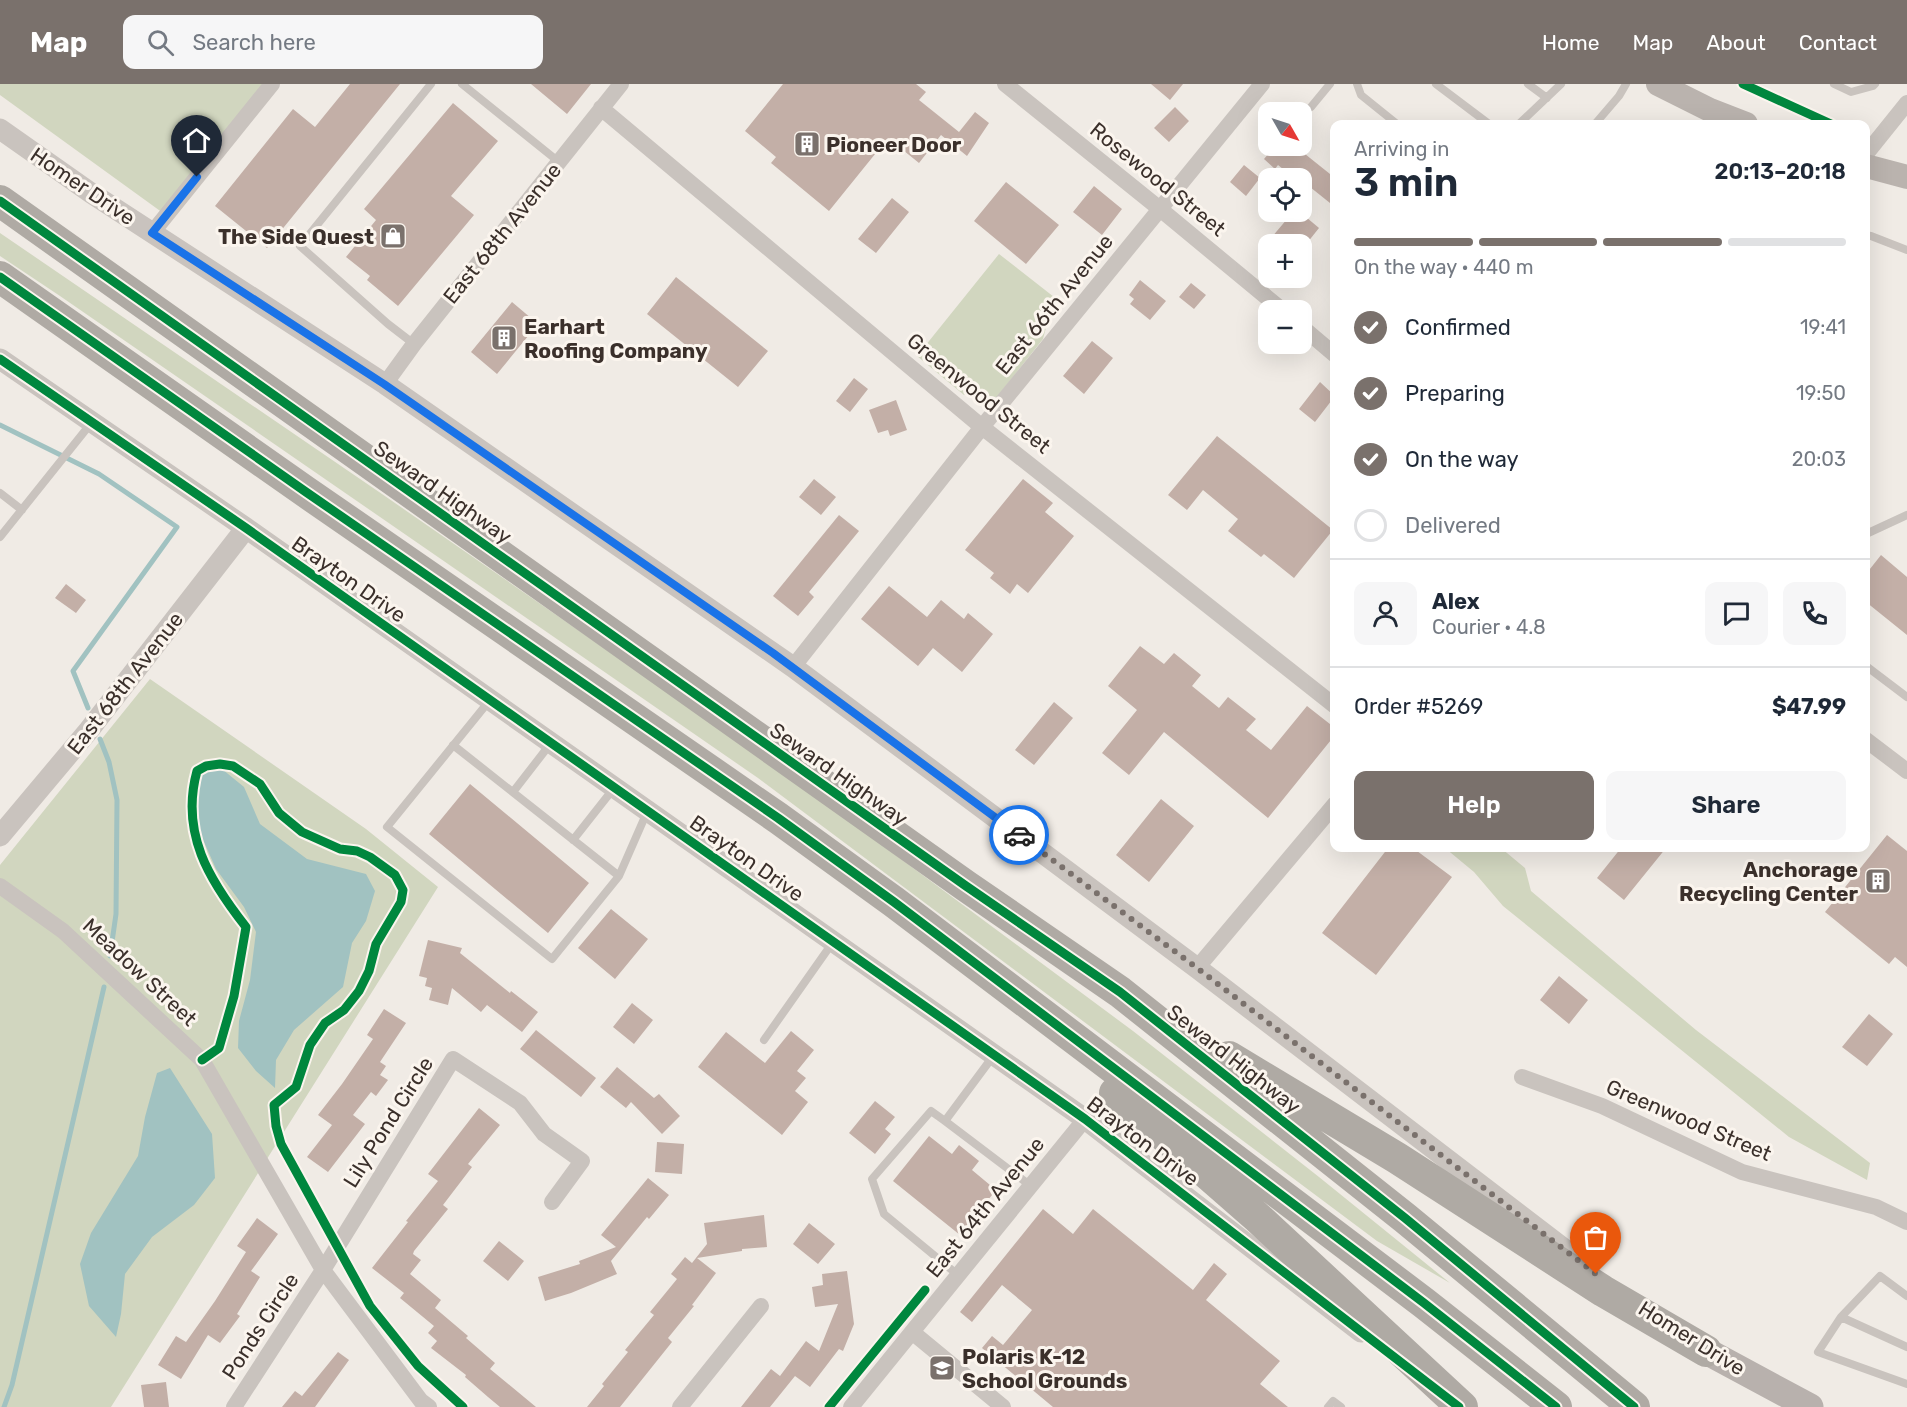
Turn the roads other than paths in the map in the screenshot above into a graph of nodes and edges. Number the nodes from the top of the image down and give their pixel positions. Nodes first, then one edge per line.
1 (272, 84) edge
2 (431, 84) edge
3 (462, 84) edge
4 (621, 84) edge
5 (1005, 84) edge
6 (1262, 84) edge
7 (1330, 84) edge
8 (1357, 84) edge
9 (1436, 84) edge
10 (1528, 84) edge
11 (1562, 84) edge
12 (1626, 84) edge
13 (1658, 84) edge
14 (1834, 84) edge
15 (1875, 84) edge
16 (1547, 98) junction
17 (1907, 103) edge
18 (1312, 106) edge
19 (601, 108) junction
20 (1393, 120) edge
21 (1484, 120) edge
22 (1524, 120) edge
23 (1598, 120) edge
24 (1736, 120) edge
25 (0, 129) edge
26 (1870, 149) edge
27 (559, 162) junction
28 (1870, 167) edge
29 (1907, 177) edge
30 (0, 201) edge
31 (1160, 209) junction
32 (152, 233) junction
33 (1871, 236) dead end
34 (1907, 250) edge
35 (0, 277) edge
36 (1270, 300) edge
37 (1312, 335) edge
38 (414, 344) junction
39 (1330, 351) edge
40 (0, 359) edge
41 (384, 384) junction
42 (92, 422) junction
43 (982, 427) junction
44 (0, 493) edge
45 (22, 510) junction
46 (1907, 515) edge
47 (246, 528) junction
48 (1870, 532) edge
49 (0, 537) edge
50 (793, 667) junction
51 (1870, 669) edge
52 (1907, 697) edge
53 (490, 700) junction
54 (1330, 702) edge
55 (551, 743) junction
56 (1870, 743) edge
57 (453, 745) junction
58 (1907, 771) edge
59 (615, 788) junction
60 (513, 792) junction
61 (647, 810) junction
62 (1330, 810) edge
63 (0, 836) edge
64 (573, 840) junction
65 (619, 876) junction
66 (0, 886) edge
67 (894, 902) junction
68 (834, 942) junction
69 (1197, 968) junction
70 (1120, 992) junction
71 (764, 1040) dead end
72 (994, 1055) junction
73 (1522, 1077) dead end
74 (1085, 1119) junction
75 (945, 1121) junction
76 (1031, 1186) junction
77 (552, 1202) dead end
78 (1907, 1222) edge
79 (323, 1270) junction
80 (958, 1275) junction
81 (1907, 1296) edge
82 (761, 1306) dead end
83 (1841, 1317) junction
84 (912, 1332) junction
85 (1907, 1347) edge
86 (1706, 1351) junction
87 (1907, 1384) edge
88 (234, 1407) edge
89 (429, 1407) edge
90 (680, 1407) edge
91 (851, 1407) edge
92 (1003, 1407) edge
93 (1328, 1407) edge
94 (1341, 1407) edge
95 (1460, 1407) edge
96 (1556, 1407) edge
97 (1635, 1407) edge
98 (1810, 1407) edge

1 - 32 street
2 - 38 lane
3 - 27 lane
4 - 19 street, East 68th Avenue
5 - 31 street, Rosewood Street
6 - 31 street, East 66th Avenue
7 - 18 lane
8 - 20 lane
9 - 21 lane
10 - 16 lane
11 - 16 lane
12 - 23 lane
13 - 24 main road
14 - 15 lane
16 - 22 lane
17 - 26 street
19 - 27 street, East 68th Avenue
19 - 43 street, Greenwood Street
25 - 32 street, Homer Drive
27 - 38 street, East 68th Avenue
28 - 29 main road
30 - 70 highway, Seward Highway
31 - 36 street, Rosewood Street
31 - 43 street, East 66th Avenue
32 - 41 street, Homer Drive
33 - 34 lane
35 - 67 highway
37 - 39 street
38 - 41 street, East 68th Avenue
40 - 42 street, Brayton Drive
41 - 50 street, Homer Drive
42 - 45 lane
42 - 47 street, Brayton Drive
43 - 50 street, East 66th Avenue
43 - 54 street, Greenwood Street
44 - 45 lane
45 - 49 lane
46 - 48 lane
47 - 53 street, Brayton Drive
47 - 63 street, East 68th Avenue
50 - 69 street, Homer Drive
51 - 52 lane
53 - 55 street, Brayton Drive
53 - 57 lane
55 - 59 street, Brayton Drive
55 - 60 lane
56 - 58 street
57 - 60 lane
57 - 65 lane
59 - 61 street, Brayton Drive
59 - 64 lane
60 - 64 lane
61 - 65 lane
61 - 68 street, Brayton Drive
62 - 69 street
64 - 65 lane
66 - 79 street, Meadow Street
67 - 95 highway
67 - 96 highway
68 - 71 lane
68 - 72 street, Brayton Drive
69 - 86 street, Homer Drive
70 - 86 highway
70 - 97 highway, Seward Highway
72 - 74 street, Brayton Drive
72 - 75 lane
73 - 78 street, Greenwood Street
74 - 76 street, East 64th Avenue
74 - 95 street, Brayton Drive
75 - 76 lane
75 - 80 lane
76 - 80 street, East 64th Avenue
77 - 79 street, Lily Pond Circle
79 - 88 street, Ponds Circle
79 - 89 street, Meadow Street
80 - 84 street, East 64th Avenue
81 - 83 lane
82 - 90 street
83 - 85 lane
83 - 87 lane
84 - 91 street, East 64th Avenue
84 - 92 street
86 - 98 main road, Homer Drive
93 - 94 lane

